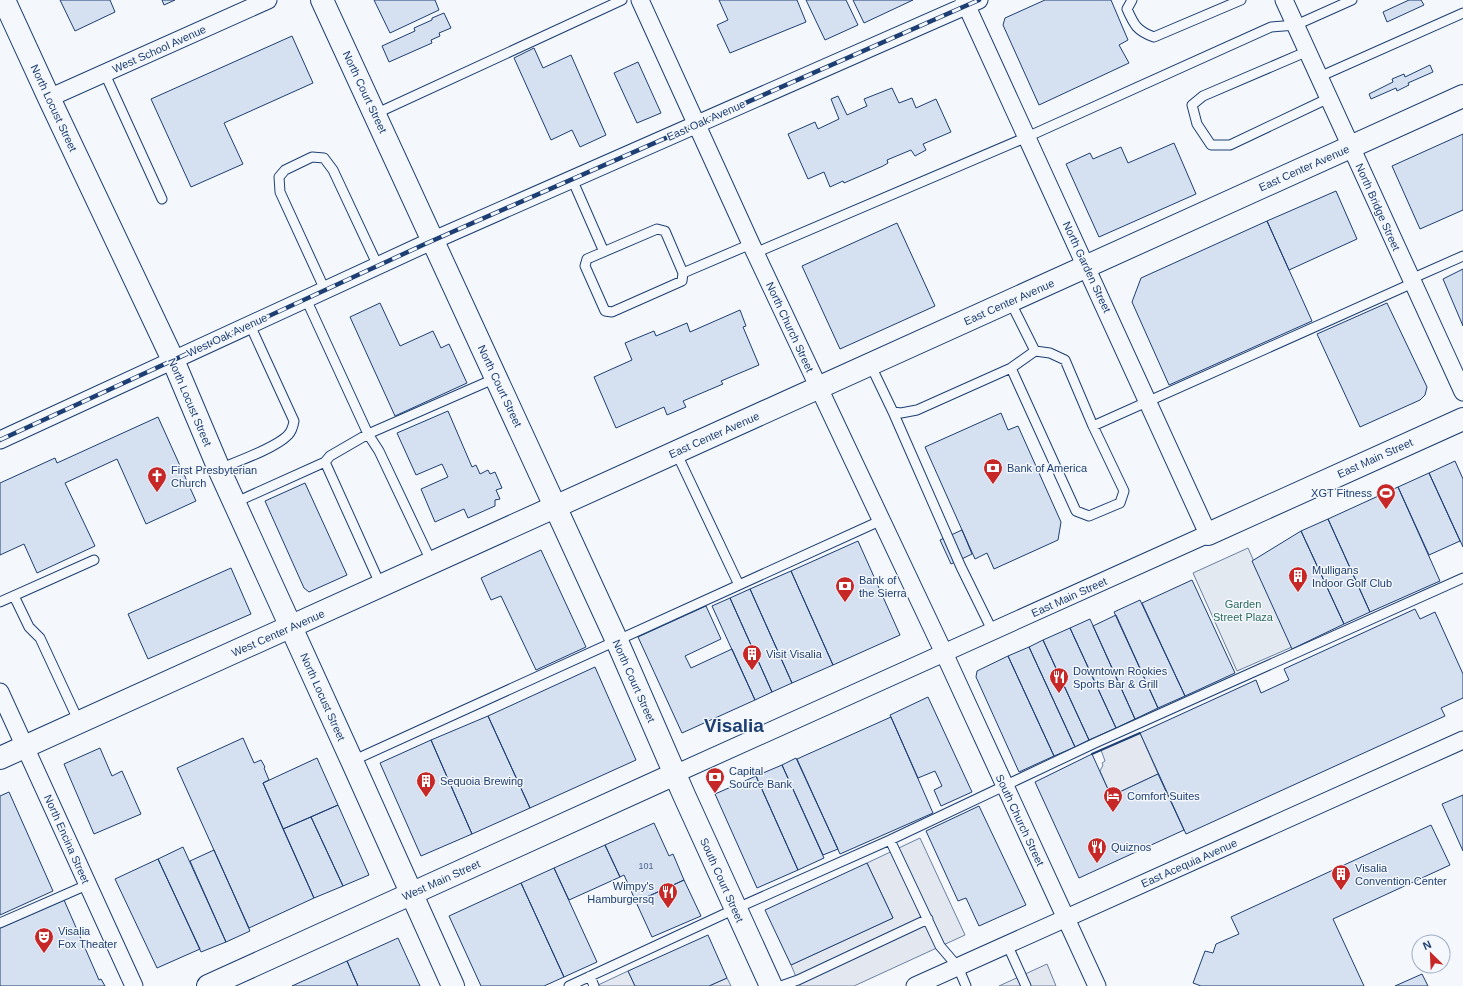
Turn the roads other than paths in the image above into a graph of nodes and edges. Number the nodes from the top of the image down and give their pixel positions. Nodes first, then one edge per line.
1 (4, 0) edge
2 (268, 0) edge
3 (322, 0) edge
4 (622, 0) edge
5 (640, 0) edge
6 (1132, 0) edge
7 (1241, 0) edge
8 (1284, 0) edge
9 (1352, 0) edge
10 (970, 2) edge
11 (1463, 13) edge
12 (1296, 25) junction
13 (1308, 51) junction
14 (105, 74) junction
15 (1319, 77) junction
16 (1463, 96) edge
17 (49, 98) junction
18 (1329, 98) junction
19 (375, 114) junction
20 (696, 124) junction
21 (1027, 137) junction
22 (1351, 146) junction
23 (572, 179) junction
24 (162, 199) dead end
25 (433, 240) junction
26 (753, 249) junction
27 (604, 252) junction
28 (1463, 256) edge
29 (378, 266) junction
30 (1086, 267) junction
31 (683, 273) junction
32 (1412, 281) junction
33 (325, 290) junction
34 (306, 299) junction
35 (1010, 301) junction
36 (250, 325) junction
37 (1035, 352) junction
38 (173, 360) junction
39 (870, 364) junction
40 (1011, 368) junction
41 (496, 378) junction
42 (819, 387) junction
43 (1463, 392) edge
44 (1149, 402) junction
45 (893, 412) junction
46 (1463, 419) edge
47 (1093, 426) junction
48 (368, 434) junction
49 (0, 440) edge
50 (676, 452) junction
51 (325, 462) junction
52 (219, 470) junction
53 (234, 503) junction
54 (556, 508) junction
55 (882, 520) junction
56 (1208, 534) junction
57 (94, 560) dead end
58 (432, 563) junction
59 (1463, 578) edge
60 (739, 585) junction
61 (381, 586) junction
62 (14, 596) junction
63 (0, 602) edge
64 (291, 627) junction
65 (993, 632) junction
66 (617, 641) junction
67 (944, 653) junction
68 (0, 692) edge
69 (79, 722) junction
70 (1463, 740) edge
71 (25, 747) junction
72 (0, 758) edge
73 (352, 761) junction
74 (675, 774) junction
75 (1004, 785) junction
76 (890, 840) junction
77 (87, 885) junction
78 (412, 893) junction
79 (735, 909) junction
80 (1065, 918) junction
81 (928, 919) junction
82 (0, 923) edge
83 (1007, 944) junction
84 (958, 967) junction
85 (590, 976) junction
86 (134, 986) edge
87 (208, 986) edge
88 (453, 986) edge
89 (569, 986) edge
90 (594, 986) edge
91 (770, 986) edge
92 (780, 986) edge
93 (916, 986) edge
94 (966, 986) edge
95 (1026, 986) edge
96 (1097, 986) edge

1 - 17 street, North Locust Street
2 - 14 street, West School Avenue
3 - 19 street, North Court Street
4 - 19 lane
5 - 20 street, North Church Street
6 - 7 lane
8 - 12 street, North Bridge Street
9 - 12 lane
10 - 20 street, East Oak Avenue
10 - 21 street, North Garden Street
11 - 15 lane
12 - 13 street, North Bridge Street
12 - 21 lane
13 - 15 street, North Bridge Street
13 - 18 lane
14 - 17 street, West School Avenue
14 - 24 lane
15 - 18 street, North Bridge Street
16 - 22 street, East Center Avenue
17 - 38 street, North Locust Street
18 - 22 street, North Bridge Street
19 - 25 street, North Court Street
20 - 23 street, East Oak Avenue
20 - 26 street, North Church Street
21 - 26 lane
21 - 30 street, North Garden Street
22 - 30 street, East Center Avenue
22 - 32 street, North Bridge Street
23 - 25 street, East Oak Avenue
23 - 27 lane
25 - 29 street, West Oak Avenue
25 - 41 street, North Court Street
26 - 31 lane
26 - 42 street, North Church Street
27 - 31 lane
27 - 31 lane
28 - 32 lane
29 - 33 street, West Oak Avenue
29 - 33 lane
30 - 35 street, East Center Avenue
30 - 44 street, North Garden Street
32 - 43 street, North Bridge Street
32 - 44 lane
33 - 34 street, West Oak Avenue
34 - 36 street, West Oak Avenue
34 - 48 lane
35 - 37 lane
35 - 39 street, East Center Avenue
36 - 38 street, West Oak Avenue
36 - 52 lane
37 - 40 lane
37 - 47 lane
38 - 49 street, West Oak Avenue
38 - 52 street, North Locust Street
39 - 42 street, East Center Avenue
39 - 45 lane
40 - 45 lane
40 - 47 lane
41 - 48 lane
41 - 54 street, North Court Street
42 - 50 street, East Center Avenue
42 - 55 street, North Church Street
44 - 47 lane
44 - 56 street, North Garden Street
45 - 65 lane
46 - 56 street, East Main Street
48 - 51 lane
48 - 58 lane
50 - 54 street, East Center Avenue
50 - 60 lane
51 - 53 lane
51 - 61 lane
52 - 53 street, North Locust Street
53 - 64 street, North Locust Street
54 - 58 street, West Center Avenue
54 - 66 street, North Court Street
55 - 60 lane
55 - 67 street, North Church Street
56 - 65 street, East Main Street
57 - 62 lane
58 - 61 street, West Center Avenue
59 - 75 lane
60 - 66 lane
61 - 64 street, West Center Avenue
62 - 63 lane
62 - 69 lane
64 - 69 street, West Center Avenue
64 - 73 street, North Locust Street
65 - 67 street, East Main Street
66 - 73 lane
66 - 74 street, North Court Street
67 - 74 street, East Main Street
67 - 75 street, South Church Street
68 - 71 street, North Encina Street
69 - 71 street, West Center Avenue
70 - 80 street, East Acequia Avenue
71 - 72 street, West Center Avenue
71 - 77 street, North Encina Street
73 - 78 street, North Locust Street
74 - 78 street, West Main Street
74 - 79 street, South Court Street
75 - 76 lane
75 - 80 street, South Church Street
76 - 79 lane
76 - 81 lane
77 - 82 lane
77 - 86 street, North Encina Street
78 - 87 street, West Main Street
78 - 88 street, North Locust Street
79 - 85 lane
79 - 91 street, South Court Street
80 - 83 street, East Acequia Avenue
80 - 96 street, South Church Street
81 - 84 lane
81 - 92 lane
83 - 84 street, East Acequia Avenue
83 - 95 lane
84 - 93 street, East Acequia Avenue
84 - 94 lane
85 - 89 lane
85 - 90 lane

